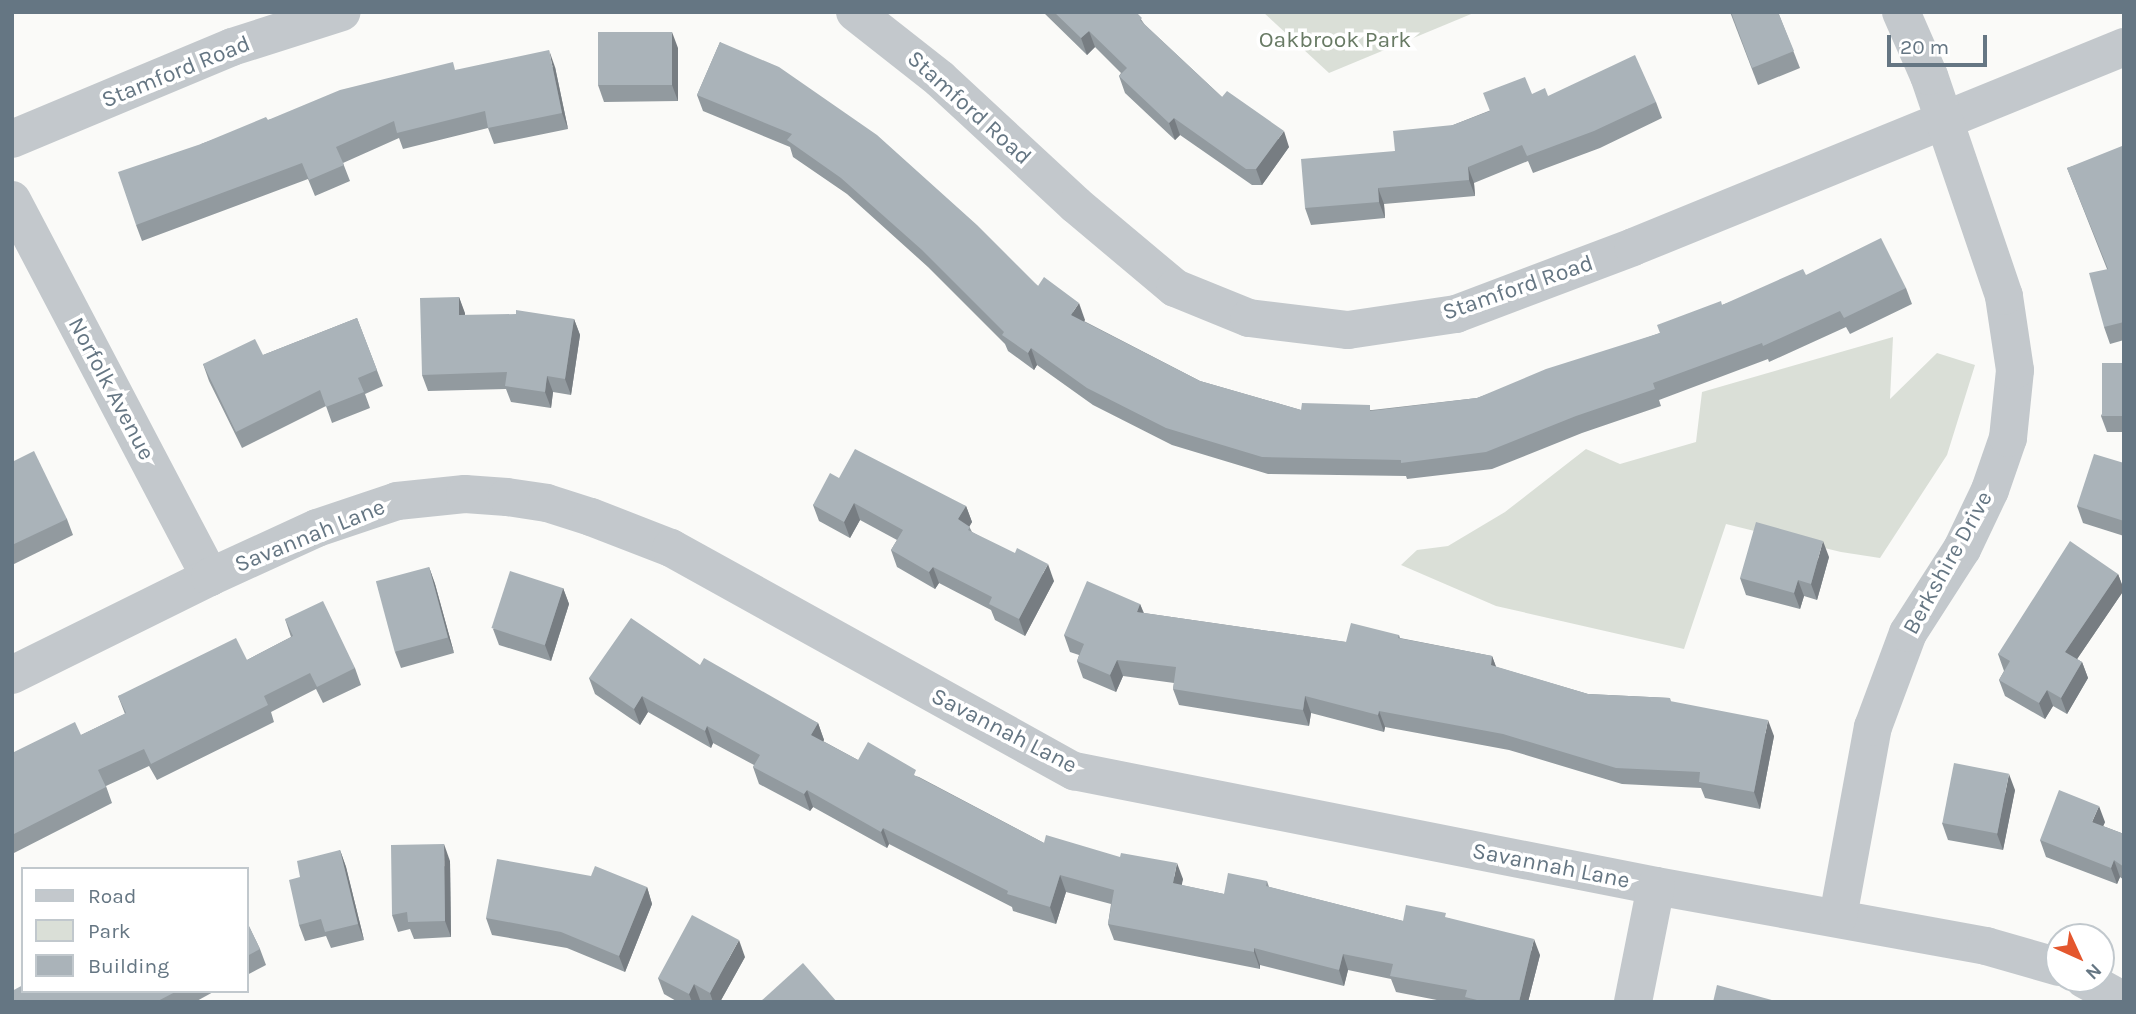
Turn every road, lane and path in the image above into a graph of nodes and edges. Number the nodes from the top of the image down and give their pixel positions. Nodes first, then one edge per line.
1 (342, 12) edge
2 (855, 12) edge
3 (1901, 12) edge
4 (2124, 47) edge
5 (1942, 119) junction
6 (12, 139) edge
7 (12, 200) edge
8 (210, 577) junction
9 (12, 675) edge
10 (1656, 886) junction
11 (1838, 917) junction
12 (2045, 963) edge
13 (2108, 993) edge
14 (1633, 1002) edge
15 (2124, 1002) edge

1 - 6 street, Stamford Road
2 - 5 street, Stamford Road
3 - 5 street, Berkshire Drive
4 - 5 street, Stamford Road
5 - 11 street, Berkshire Drive
7 - 8 street, Norfolk Avenue
8 - 9 street, Savannah Lane
8 - 10 street, Savannah Lane
10 - 11 street, Savannah Lane
10 - 14 street
11 - 12 street, Savannah Lane
13 - 15 street

